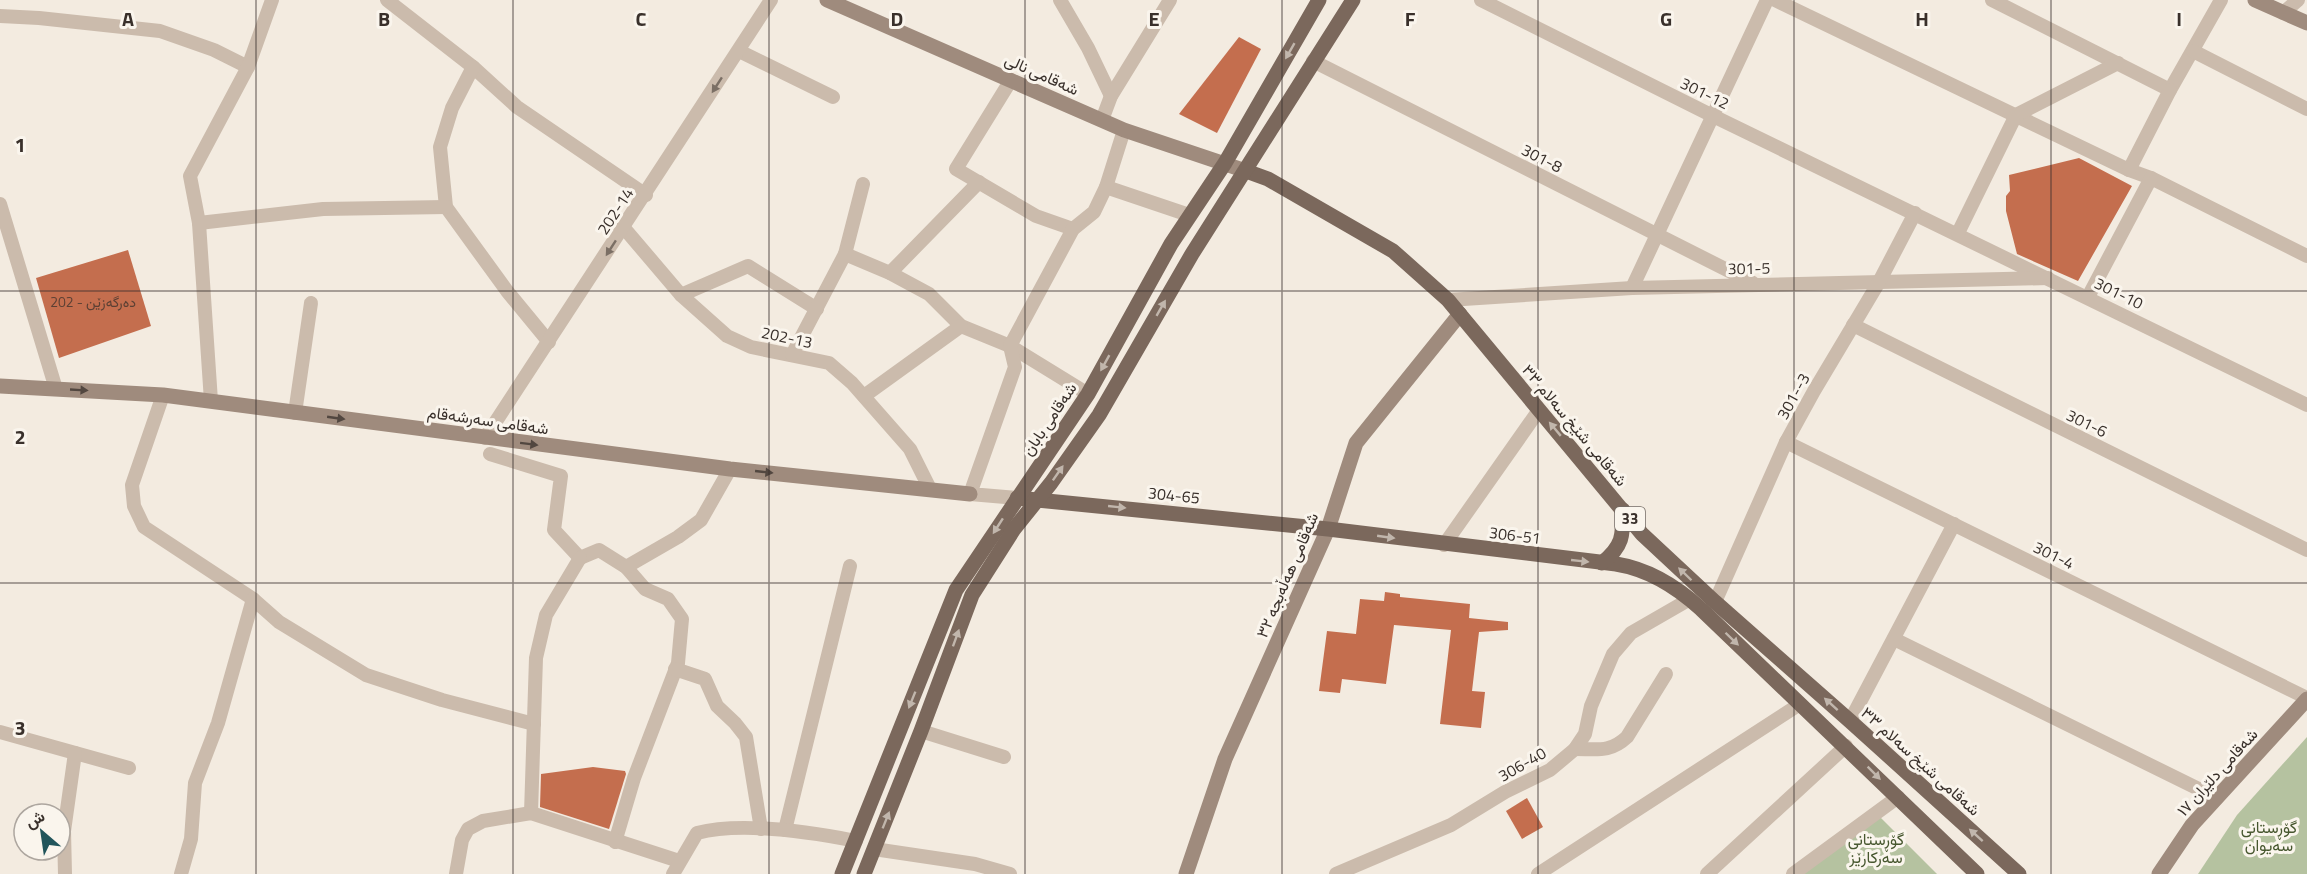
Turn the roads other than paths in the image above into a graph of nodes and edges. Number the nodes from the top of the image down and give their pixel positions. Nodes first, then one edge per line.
1 (272, 0) edge
2 (387, 0) edge
3 (771, 0) edge
4 (827, 0) edge
5 (1060, 0) edge
6 (1170, 0) edge
7 (1319, 0) edge
8 (1353, 0) edge
9 (1481, 0) edge
10 (1767, 0) edge
11 (1775, 0) edge
12 (1992, 0) edge
13 (2221, 0) edge
14 (2255, 0) edge
15 (2298, 0) edge
16 (2283, 13) junction
17 (0, 16) edge
18 (2307, 23) edge
19 (739, 51) junction
20 (2193, 51) junction
21 (1313, 60) junction
22 (2118, 63) junction
23 (248, 67) junction
24 (473, 67) junction
25 (1011, 80) junction
26 (2170, 90) junction
27 (1111, 96) junction
28 (833, 97) dead end
29 (2307, 109) edge
30 (1711, 115) junction
31 (2016, 115) junction
32 (1102, 120) junction
33 (1124, 130) junction
34 (1225, 163) junction
35 (2129, 170) junction
36 (1246, 171) junction
37 (2151, 178) junction
38 (979, 182) junction
39 (863, 184) dead end
40 (1106, 187) junction
41 (646, 195) junction
42 (0, 204) edge
43 (446, 207) junction
44 (1915, 213) junction
45 (1189, 215) junction
46 (199, 223) junction
47 (624, 228) junction
48 (1073, 229) junction
49 (1958, 233) junction
50 (1658, 236) junction
51 (845, 254) junction
52 (2307, 256) edge
53 (890, 273) junction
54 (2051, 278) junction
55 (1879, 282) junction
56 (1756, 285) junction
57 (1632, 288) junction
58 (681, 296) junction
59 (2088, 297) junction
60 (1448, 300) junction
61 (312, 303) dead end
62 (817, 309) junction
63 (1460, 314) junction
64 (962, 326) junction
65 (1853, 326) junction
66 (549, 342) junction
67 (1010, 346) junction
68 (792, 355) junction
69 (0, 386) edge
70 (56, 389) junction
71 (1088, 394) junction
72 (163, 395) junction
73 (864, 396) junction
74 (211, 401) junction
75 (2307, 405) edge
76 (1539, 410) junction
77 (295, 413) junction
78 (484, 438) junction
79 (1786, 442) junction
80 (490, 454) dead end
81 (730, 469) junction
82 (930, 489) junction
83 (970, 494) junction
84 (1017, 498) junction
85 (1038, 499) junction
86 (1623, 510) junction
87 (1954, 524) junction
88 (1328, 529) junction
89 (1444, 545) junction
90 (2307, 550) edge
91 (580, 558) junction
92 (1602, 563) junction
93 (850, 566) dead end
94 (626, 567) junction
95 (253, 599) junction
96 (1690, 599) junction
97 (1714, 602) junction
98 (1894, 639) junction
99 (1774, 654) junction
100 (1762, 668) junction
101 (675, 669) junction
102 (1666, 674) dead end
103 (2307, 698) edge
104 (1800, 704) junction
105 (1850, 721) junction
106 (534, 724) junction
107 (921, 730) junction
108 (0, 732) edge
109 (1846, 746) junction
110 (1575, 749) junction
111 (75, 753) junction
112 (1004, 757) dead end
113 (129, 768) dead end
114 (1898, 797) junction
115 (2217, 798) junction
116 (531, 813) junction
117 (761, 829) junction
118 (785, 830) junction
119 (856, 841) junction
120 (615, 842) junction
121 (874, 849) junction
122 (679, 861) junction
123 (65, 874) edge
124 (182, 874) edge
125 (456, 874) edge
126 (673, 874) edge
127 (842, 874) edge
128 (864, 874) edge
129 (1010, 874) edge
130 (1186, 874) edge
131 (1336, 874) edge
132 (1538, 874) edge
133 (1707, 874) edge
134 (1793, 874) edge
135 (1977, 874) edge
136 (2019, 874) edge
137 (2159, 874) edge

1 - 23 street
2 - 24 street
3 - 19 street, 202-14
4 - 25 street, شەقامی نالی
5 - 27 street
6 - 27 street
7 -> 34 main road, شەقامی بابان
8 - 21 main road
9 - 30 street, 301-12
10 - 30 street
11 - 31 street
12 - 22 street
13 - 20 street
14 - 16 street
15 - 16 street
16 - 18 street
17 - 23 street
19 - 28 street
19 -> 41 street, 202-14
20 - 26 street
20 - 29 street
21 - 36 main road
21 - 50 street, 301-8
22 - 26 street
22 - 31 street
23 - 46 street
24 - 41 street
24 - 43 street
25 - 32 street, شەقامی نالی
25 - 38 street
26 - 35 street
27 - 32 street
30 - 44 street, 301-12
30 - 50 street
31 - 35 street
31 - 49 street
32 - 33 street, شەقامی نالی
33 - 34 street, شەقامی نالی
33 - 40 street
34 - 36 street, شەقامی نالی
34 - 45 main road, شەقامی بابان
35 - 37 street
36 - 60 main road, شەقامی شێخ سەلام ٣٣ / 33
85 -> 36 main road
37 - 52 street
37 - 59 street
38 - 48 street
38 - 53 street
39 - 51 street
40 - 45 street
40 - 48 street
41 - 47 street, 202-14
42 - 70 street
43 - 46 street
43 - 66 street
44 - 49 street, 301-10
44 - 55 street, 301--3
45 -> 71 main road, شەقامی بابان
46 - 74 street
47 - 58 street, 202-13
47 -> 66 street, 202-14
48 - 67 street
49 - 54 street, 301-10
50 - 56 street, 301-8
50 - 57 street
51 - 53 street
51 - 62 street
53 - 64 street
54 - 55 street, 301-5
54 - 59 street, 301-10
55 - 56 street, 301-5
55 - 65 street, 301--3
56 - 57 street, 301-5
57 - 60 street, 301-5
58 - 62 street
58 - 68 street, 202-13
59 - 75 street, 301-10
60 - 63 main road, شەقامی شێخ سەلام ٣٣ / 33
61 - 77 street
62 - 68 street
63 - 76 main road, شەقامی شێخ سەلام ٣٣ / 33
63 - 88 street, شەقامی هەڵەبجە ٣٢
64 - 67 street
64 - 73 street
65 - 79 street, 301--3
65 - 90 street, 301-6
66 - 78 street, 202-14
67 - 71 street
67 - 83 street
68 - 73 street, 202-13
69 - 70 street, شەقامی سەرشەقام
70 -> 72 street, شەقامی سەرشەقام
71 - 84 main road, شەقامی بابان
72 - 74 street, شەقامی سەرشەقام
72 - 95 street
73 - 82 street, 202-13
74 - 77 street, شەقامی سەرشەقام
86 -> 76 main road, شەقامی شێخ سەلام ٣٣ / 33
76 - 89 street
77 -> 78 street, شەقامی سەرشەقام
78 -> 81 street, شەقامی سەرشەقام
79 - 87 street, 301-4
79 - 97 street, 301--3
80 - 91 street
81 -> 82 street, شەقامی سەرشەقام
81 - 94 street
82 - 83 street, شەقامی سەرشەقام
83 - 84 street
84 - 85 main road, 304-65
84 -> 119 main road, شەقامی بابان
85 -> 88 main road, 304-65
107 -> 85 main road
86 - 92 main road
97 -> 86 main road, شەقامی شێخ سەلام ٣٣ / 33
87 - 98 street
87 - 103 street, 301-4
88 -> 89 main road, 306-51
88 - 130 street, شەقامی هەڵەبجە ٣٢
89 -> 92 main road, 306-51
91 - 94 street
91 - 106 street
92 - 96 main road, 306-51
93 - 118 street
94 - 101 street
95 - 106 street
95 - 124 street
96 -> 100 main road
96 - 110 street, 306-40
97 - 99 main road, شەقامی شێخ سەلام ٣٣ / 33
98 - 105 street
98 - 115 street
99 - 100 main road
105 -> 99 main road, شەقامی شێخ سەلام ٣٣ / 33
100 - 104 main road
101 - 117 street
101 - 120 street
102 - 110 street
103 - 115 street, شەقامی دلێران ١٧
104 - 109 main road
104 - 132 street
136 -> 105 main road, شەقامی شێخ سەلام ٣٣ / 33
106 - 116 street
107 - 112 street
121 -> 107 main road
108 - 111 street
109 -> 114 main road
109 - 133 street
110 - 131 street, 306-40
111 - 113 street
111 - 123 street
114 - 134 street
114 - 135 main road
115 - 137 street, شەقامی دلێران ١٧
116 - 120 street
116 - 125 street
117 - 118 street
117 - 122 street
118 - 119 street
119 - 127 main road, شەقامی بابان
120 - 122 street
121 - 128 main road
121 - 129 street
122 - 126 street

